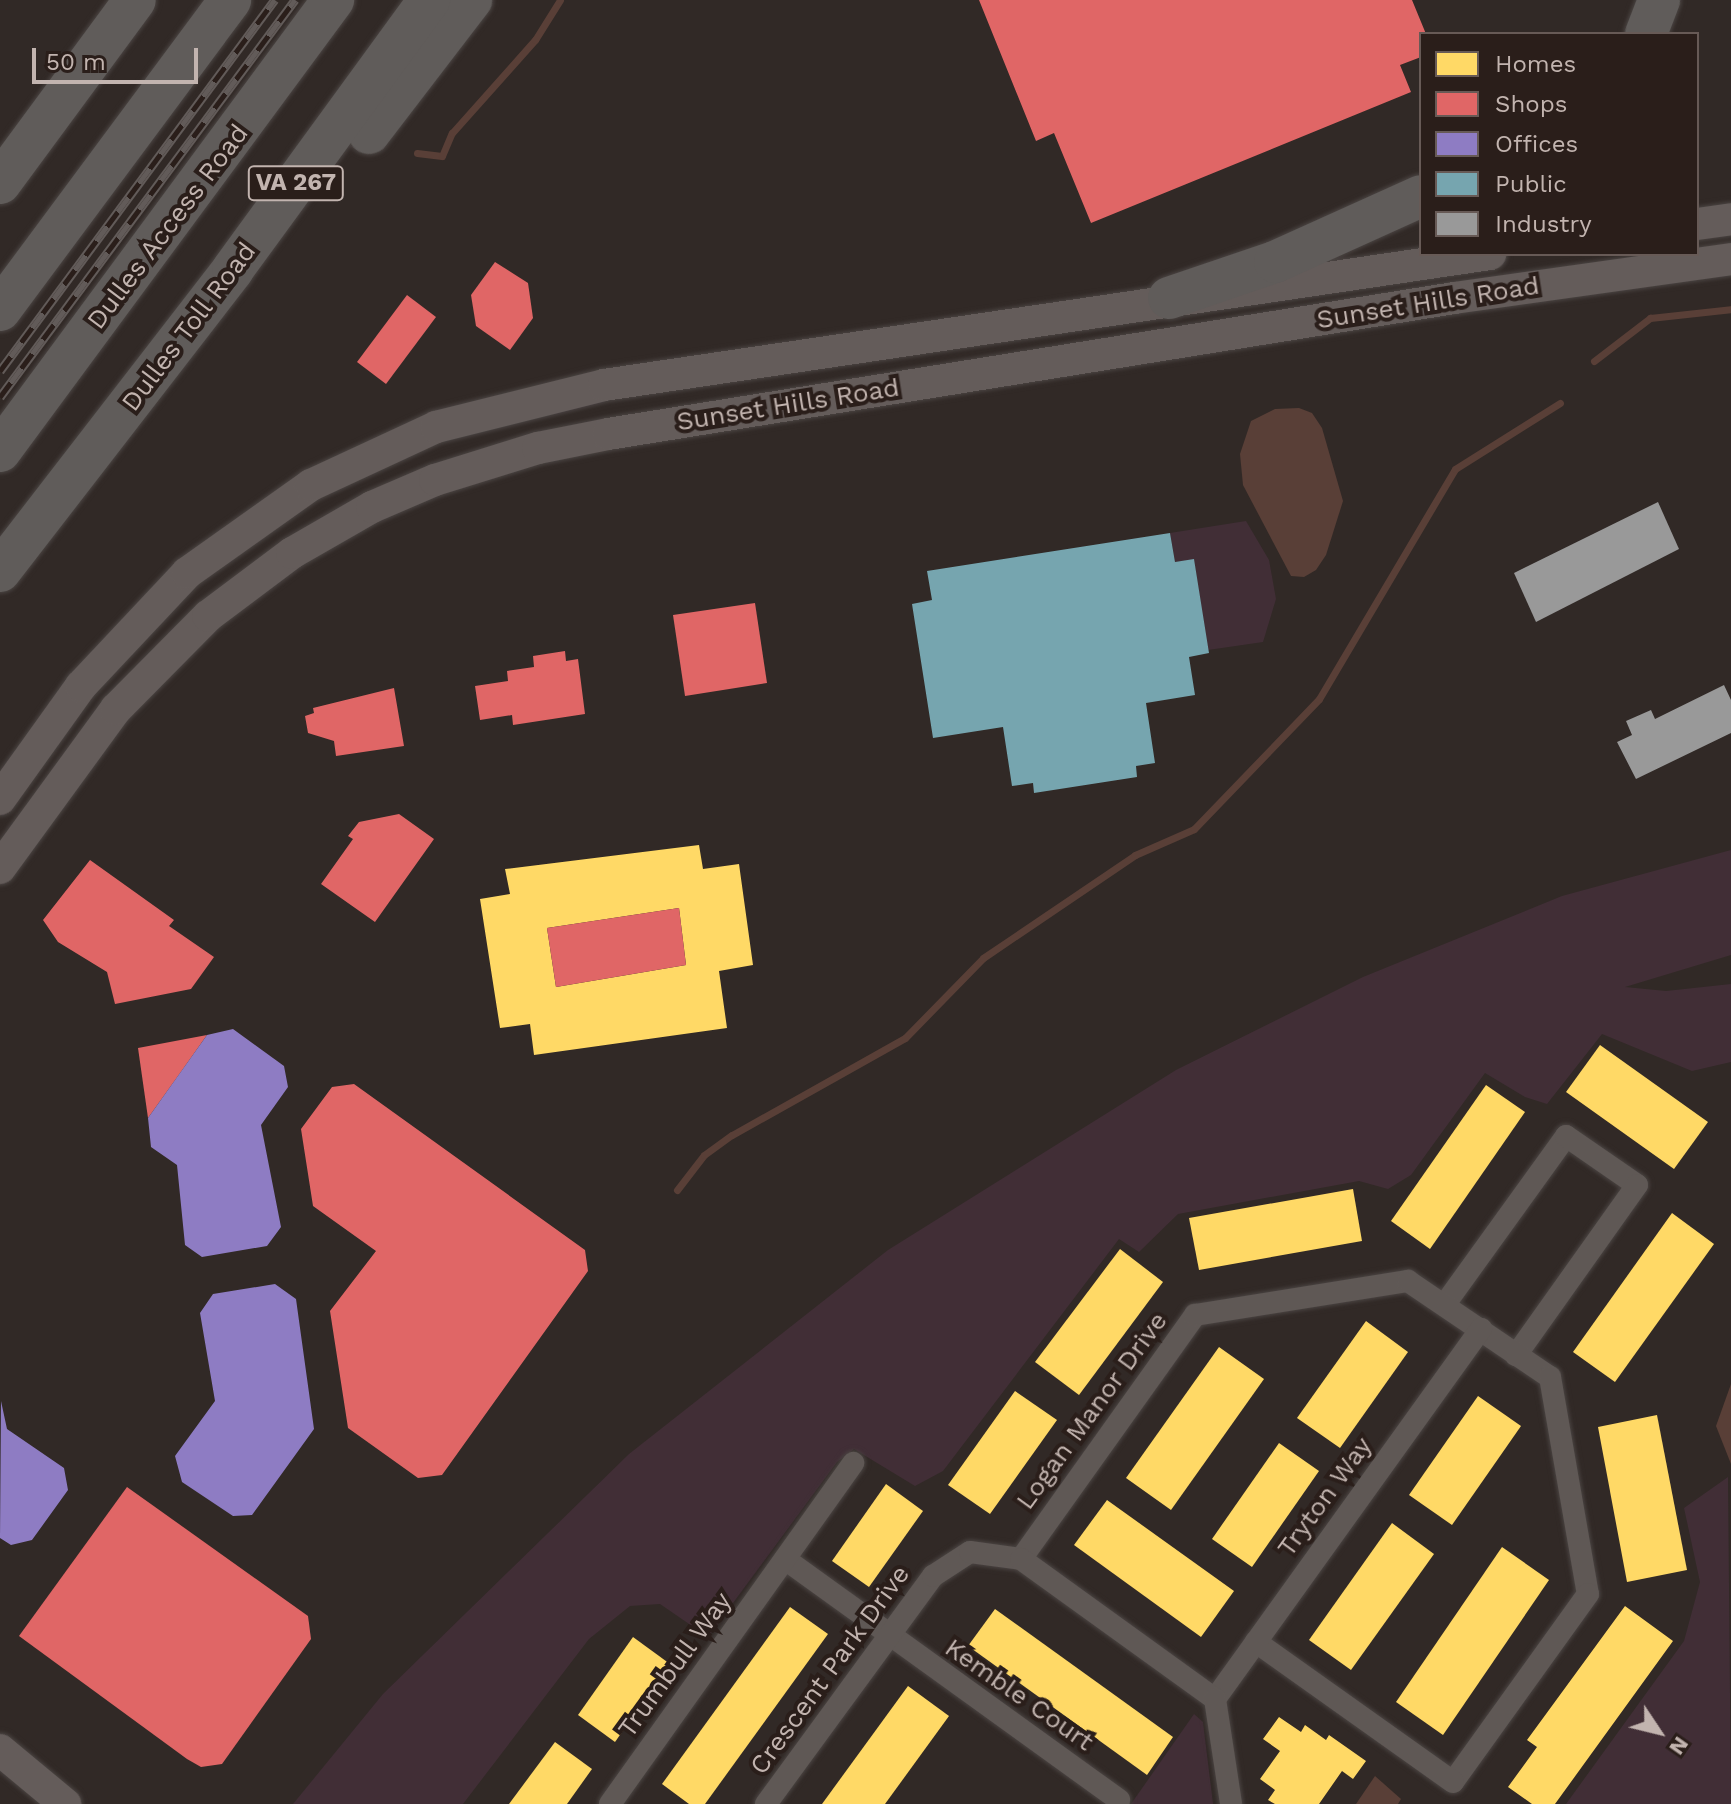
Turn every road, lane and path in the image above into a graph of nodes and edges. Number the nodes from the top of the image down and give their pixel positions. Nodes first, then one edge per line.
1 (135, 0) edge
2 (230, 0) edge
3 (333, 0) edge
4 (429, 0) edge
5 (471, 0) edge
6 (1659, 0) edge
7 (1647, 32) edge
8 (0, 183) edge
9 (1419, 197) edge
10 (1731, 219) edge
11 (1699, 224) edge
12 (1475, 256) edge
13 (1731, 259) edge
14 (1169, 298) junction
15 (0, 310) edge
16 (160, 365) junction
17 (0, 451) edge
18 (0, 571) edge
19 (0, 799) edge
20 (0, 868) edge
21 (1445, 1304) junction
22 (1481, 1329) junction
23 (1516, 1355) junction
24 (853, 1463) dead end
25 (785, 1559) junction
26 (1021, 1559) junction
27 (887, 1636) junction
28 (1256, 1642) junction
29 (1215, 1699) junction
30 (0, 1750) edge
31 (1119, 1800) dead end
32 (65, 1804) edge
33 (610, 1804) edge
34 (766, 1804) edge
35 (1231, 1804) edge

1 - 8 highway
2 - 15 highway
3 - 17 highway, Dulles Access Road
4 - 16 highway, Dulles Toll Road / VA 267
5 - 16 highway
6 - 7 highway
9 - 14 highway
10 - 11 main road
12 - 14 main road, Sunset Hills Road
13 - 20 main road, Sunset Hills Road
14 - 19 main road, Sunset Hills Road
16 - 18 highway, Dulles Toll Road / VA 267
21 - 22 street, Logan Manor Drive
21 - 23 street
21 - 26 street, Logan Manor Drive
22 - 23 street, Logan Manor Drive
22 - 28 street, Tryton Way
23 - 28 street, Logan Manor Drive
24 - 25 street, Trumbull Way
25 - 27 street
25 - 33 street, Trumbull Way
26 - 27 street, Crescent Park Drive
26 - 29 street, Crescent Park Drive
27 - 31 street, Kemble Court
27 - 34 street, Crescent Park Drive
28 - 29 street, Tryton Way
29 - 35 street
30 - 32 main road

